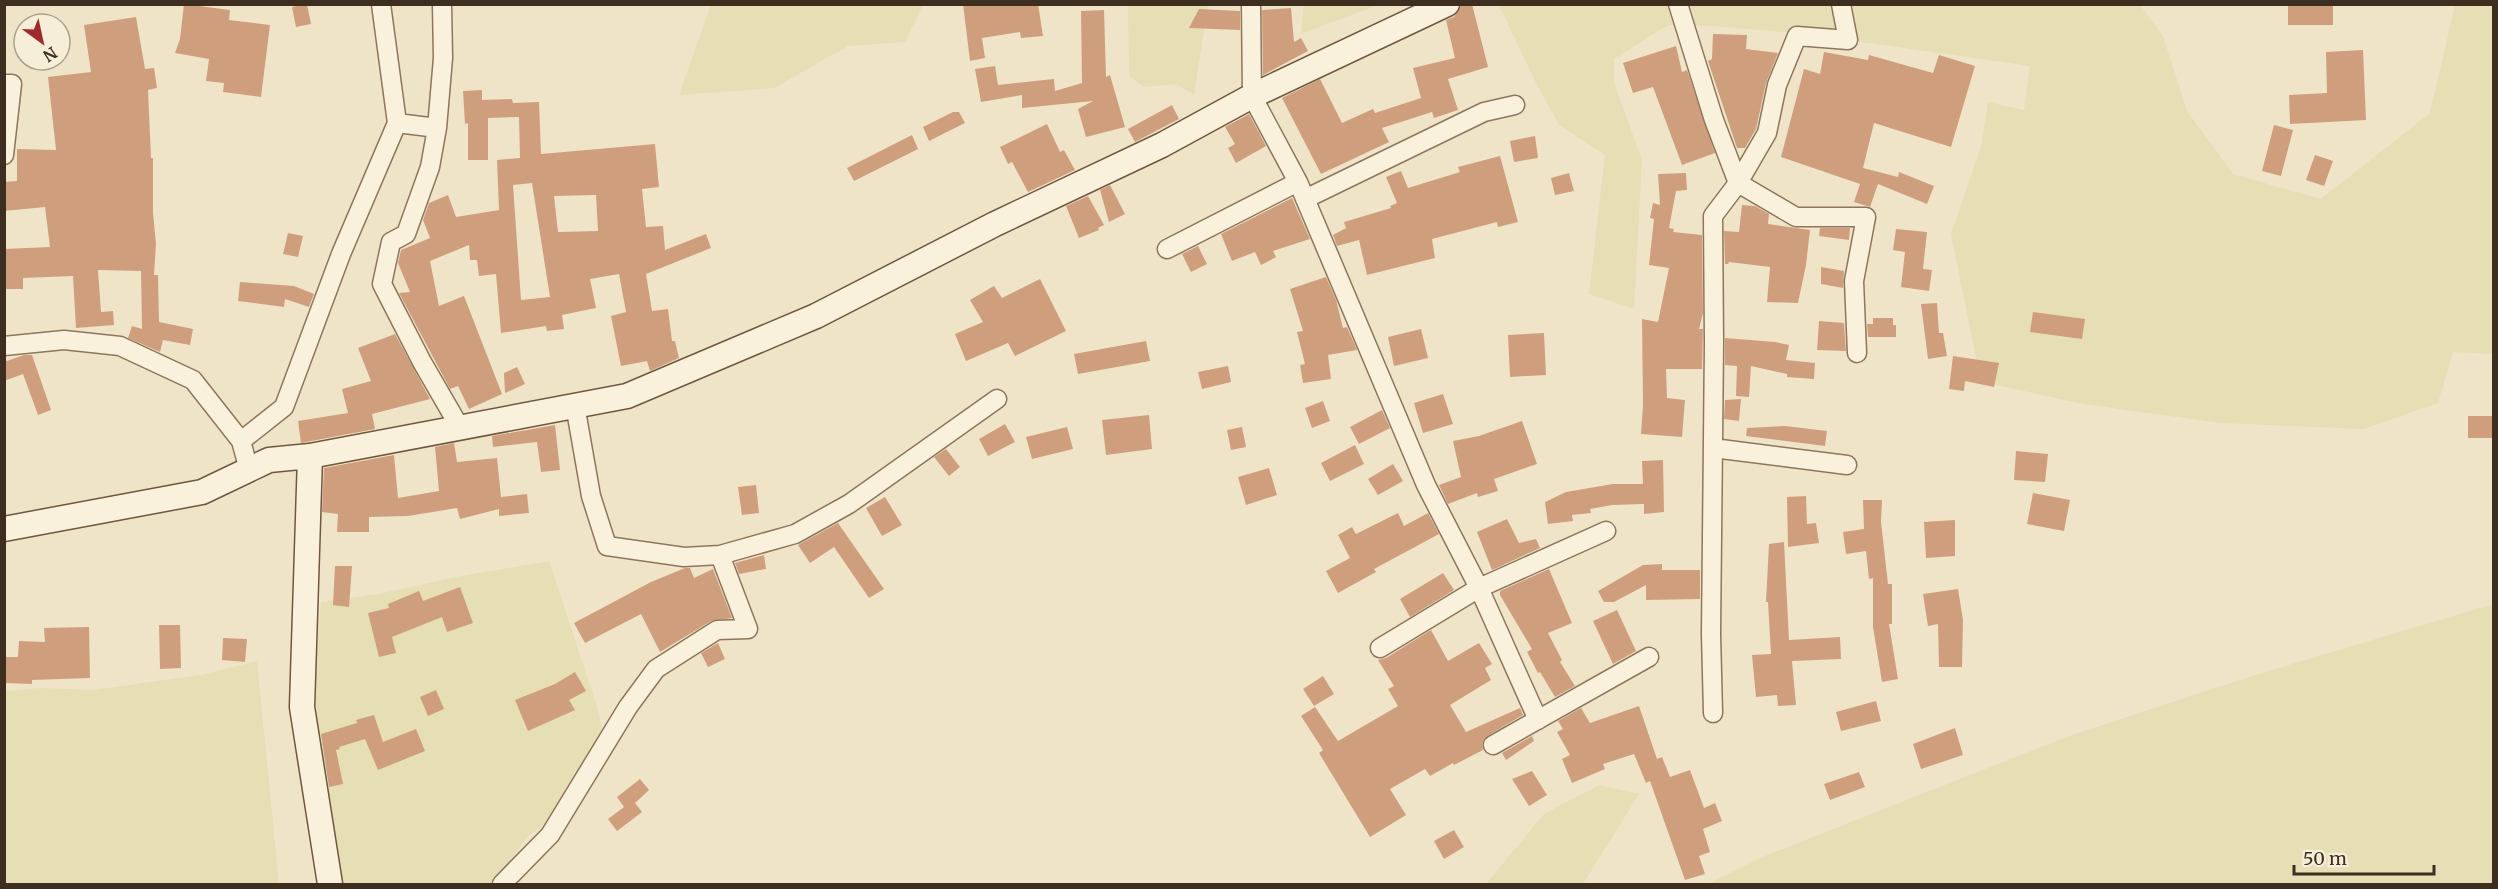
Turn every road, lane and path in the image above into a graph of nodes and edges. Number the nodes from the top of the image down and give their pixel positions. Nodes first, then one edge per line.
1 (381, 4) edge
2 (442, 4) edge
3 (1251, 4) edge
4 (1447, 4) edge
5 (1678, 4) edge
6 (1841, 4) edge
7 (4, 84) edge
8 (1252, 96) junction
9 (1515, 105) dead end
10 (397, 123) junction
11 (437, 128) junction
12 (4, 155) edge
13 (1738, 183) junction
14 (1301, 190) junction
15 (1167, 249) dead end
16 (4, 346) edge
17 (1857, 353) dead end
18 (997, 399) dead end
19 (575, 405) junction
20 (459, 426) junction
21 (241, 441) junction
22 (1713, 448) junction
23 (310, 456) junction
24 (259, 465) junction
25 (1847, 465) dead end
26 (4, 529) edge
27 (1605, 531) dead end
28 (720, 555) junction
29 (1479, 588) junction
30 (1380, 648) dead end
31 (1649, 657) dead end
32 (1713, 713) dead end
33 (1538, 720) junction
34 (1494, 746) dead end
35 (330, 885) edge
36 (502, 885) edge

1 - 10 street
2 - 11 street
3 - 8 street
4 - 8 street
5 - 13 street
6 - 13 street
7 - 12 street
8 - 14 street
8 - 19 street
9 - 14 street
10 - 11 street
10 - 21 street
11 - 20 street
13 - 17 street
13 - 22 street
14 - 15 street
14 - 29 street
16 - 21 street
18 - 28 street
19 - 20 street
19 - 28 street
20 - 23 street
21 - 24 street
22 - 25 street
22 - 32 street
23 - 24 street
23 - 35 street
24 - 26 street
27 - 29 street
28 - 36 street
29 - 30 street
29 - 33 street
31 - 33 street
33 - 34 street

